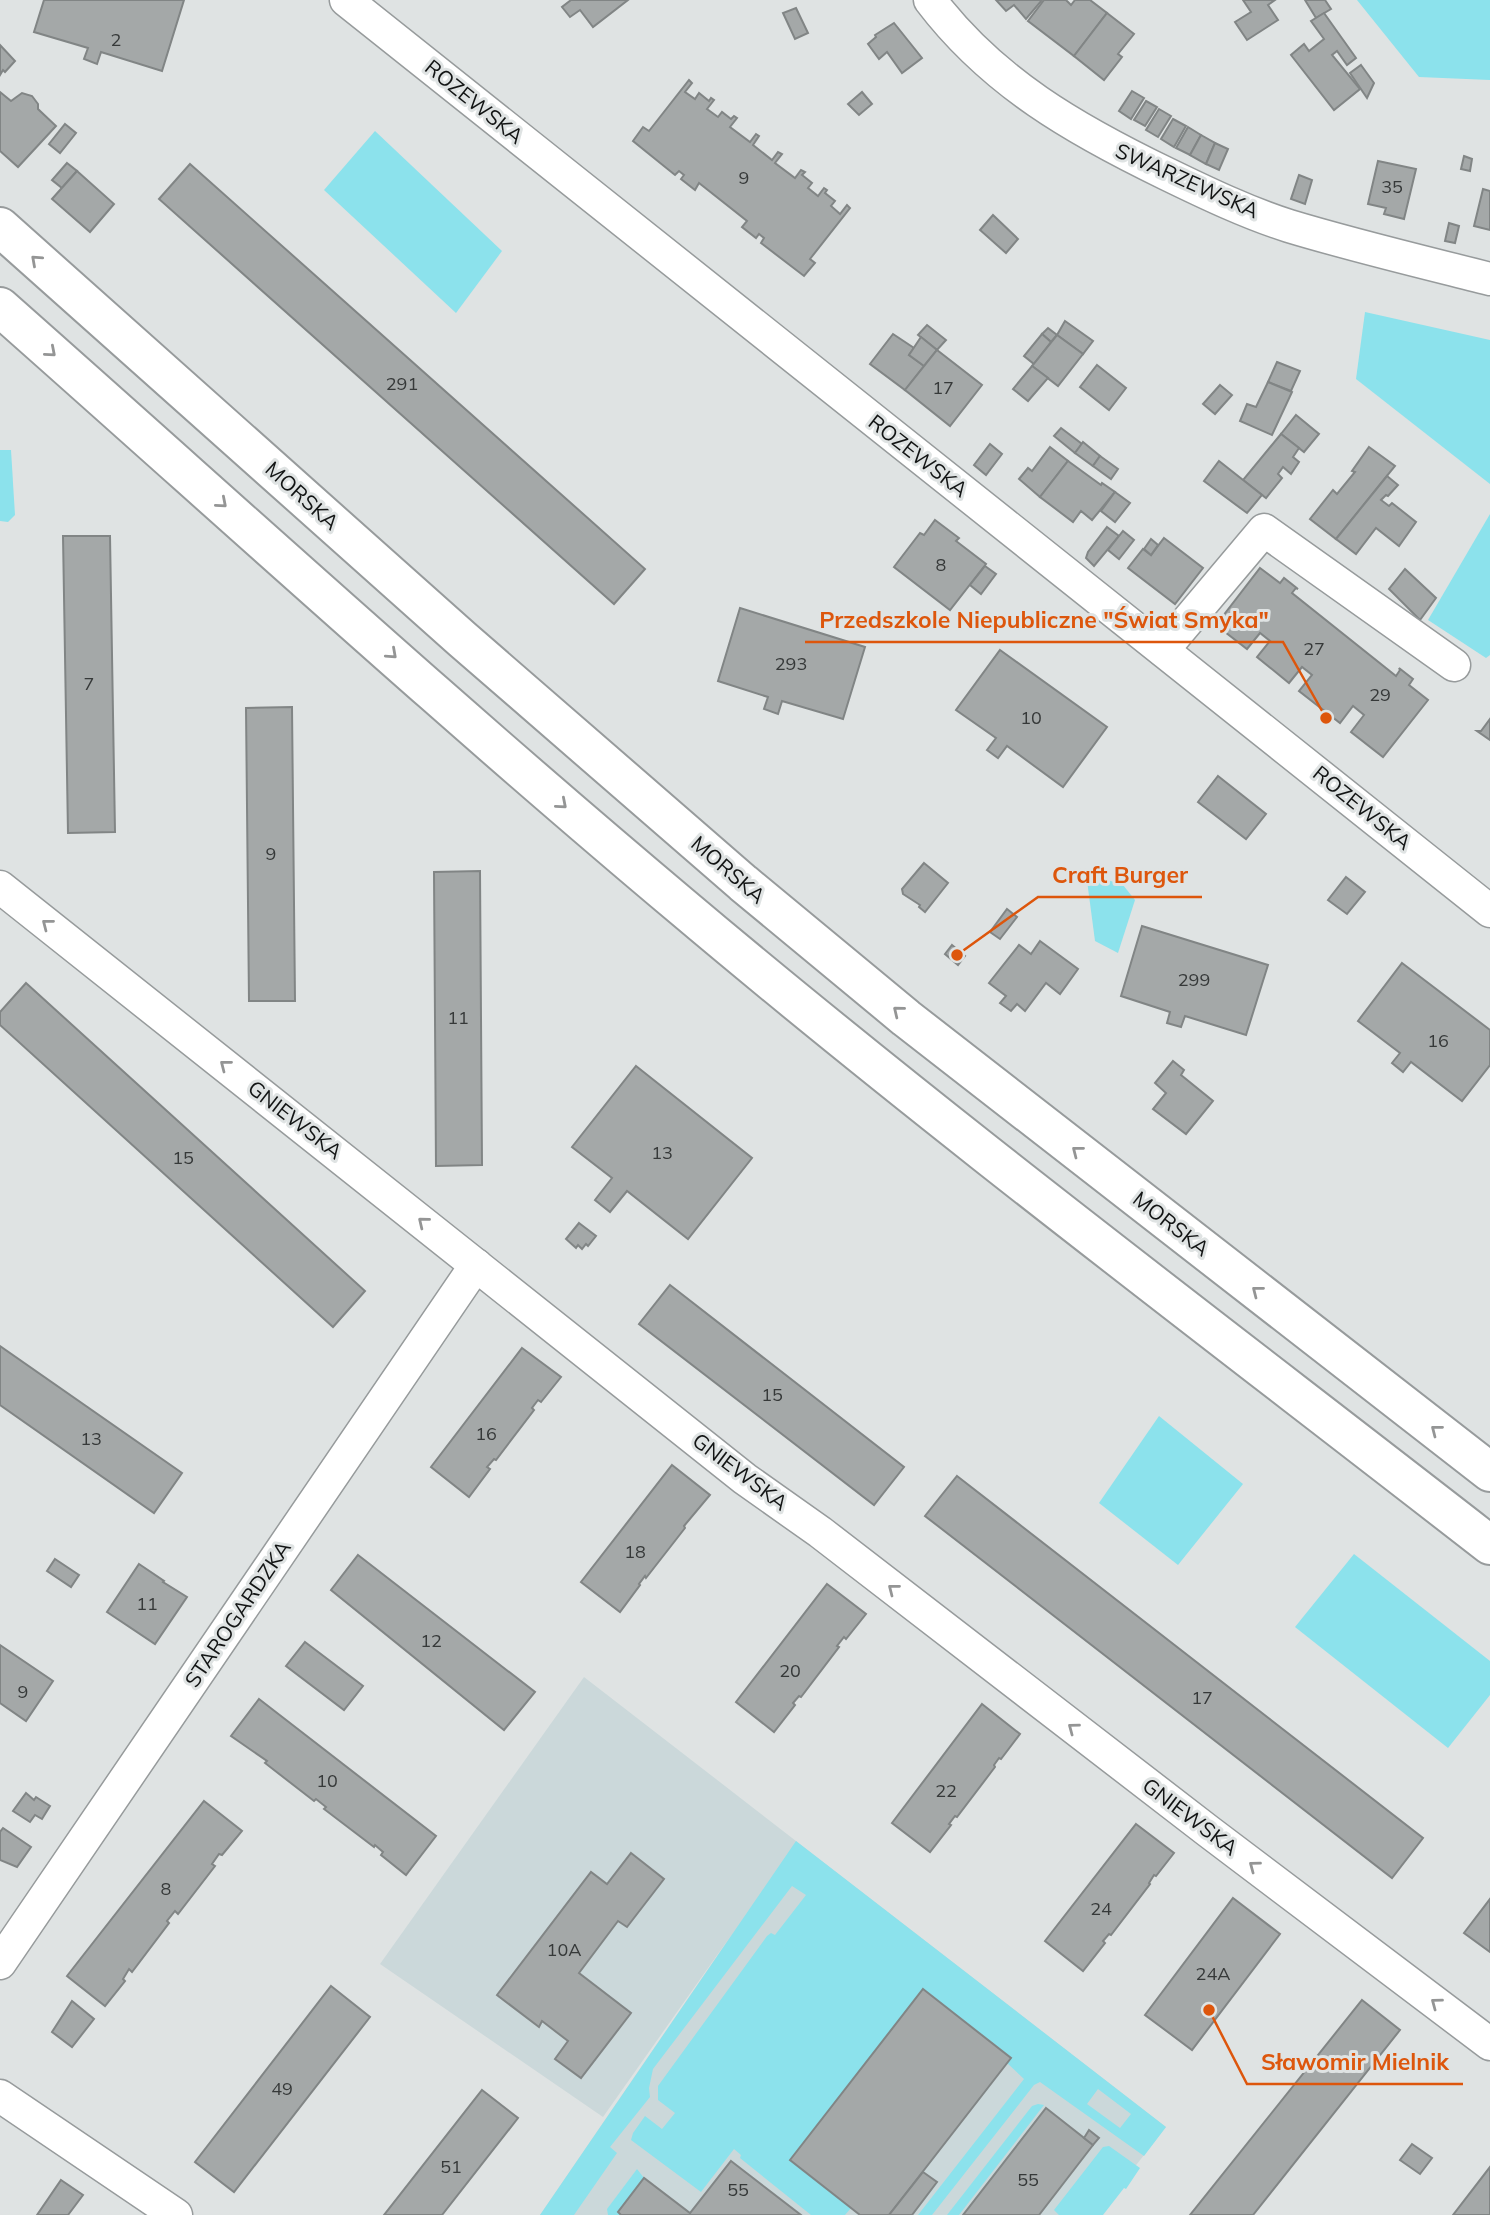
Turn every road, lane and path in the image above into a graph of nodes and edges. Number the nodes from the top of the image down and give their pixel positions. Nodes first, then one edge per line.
1 (346, 0) edge
2 (930, 0) edge
3 (0, 227) edge
4 (1490, 278) edge
5 (0, 307) edge
6 (1163, 650) junction
7 (1454, 665) dead end
8 (0, 887) edge
9 (1490, 911) edge
10 (476, 1265) junction
11 (1490, 1472) edge
12 (1490, 1545) edge
13 (0, 1963) edge
14 (1490, 2044) edge
15 (0, 2096) edge
16 (176, 2215) edge

1 - 6 street, ROZEWSKA
2 - 4 street, SWARZEWSKA
11 -> 3 main road, MORSKA
5 -> 12 main road
6 - 7 street
6 - 9 street, ROZEWSKA
10 -> 8 street, GNIEWSKA
10 - 13 street, STAROGARDZKA
14 -> 10 street, GNIEWSKA
15 - 16 street

